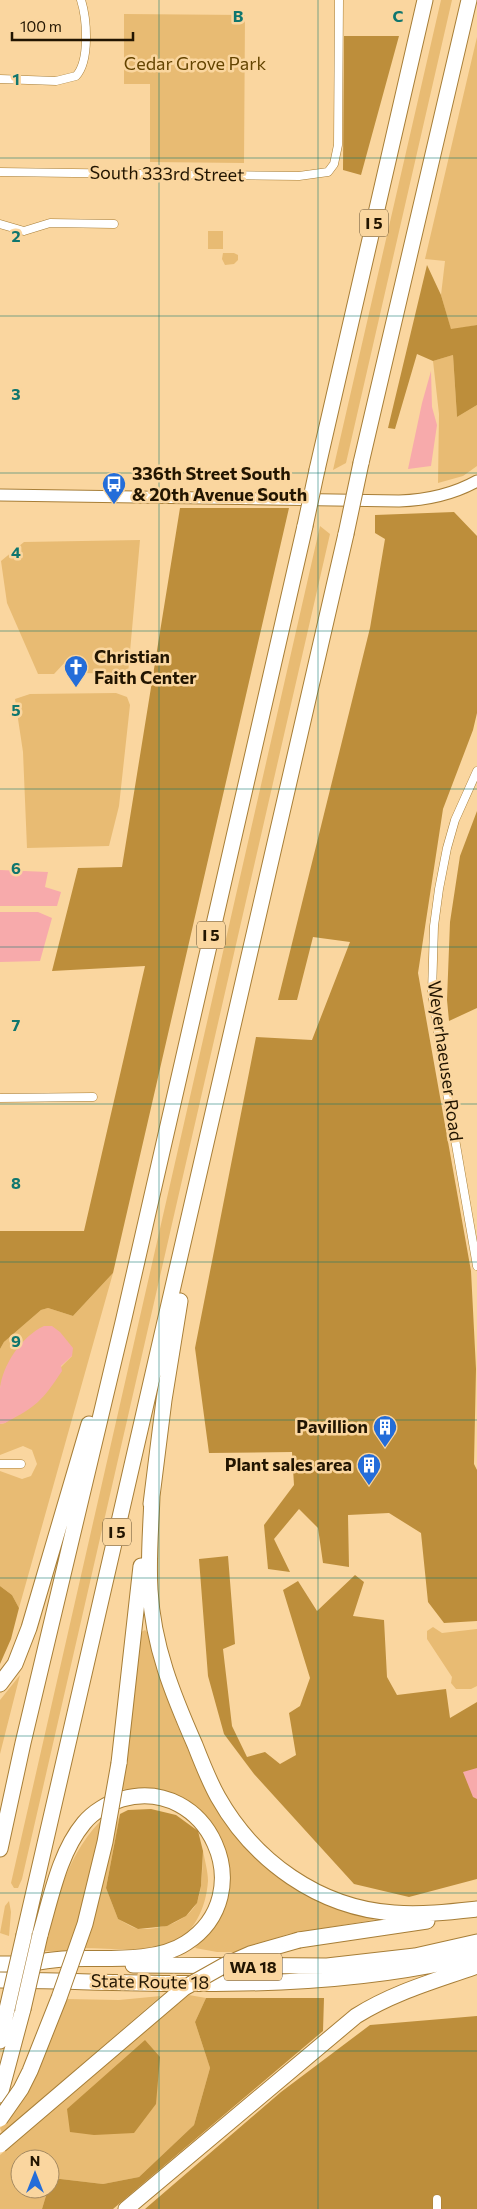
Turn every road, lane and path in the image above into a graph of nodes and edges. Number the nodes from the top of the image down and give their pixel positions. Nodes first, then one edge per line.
1 (81, 0) edge
2 (339, 0) edge
3 (425, 0) edge
4 (468, 0) edge
5 (0, 79) edge
6 (0, 172) edge
7 (0, 224) edge
8 (114, 224) dead end
9 (477, 481) edge
10 (0, 495) edge
11 (477, 771) edge
12 (93, 1097) dead end
13 (0, 1098) edge
14 (201, 1167) junction
15 (477, 1266) edge
16 (124, 1318) junction
17 (0, 1464) edge
18 (21, 1464) dead end
19 (152, 1496) junction
20 (0, 1684) edge
21 (23, 1743) junction
22 (0, 1819) edge
23 (0, 1849) edge
24 (477, 1909) edge
25 (477, 1942) edge
26 (477, 1955) edge
27 (0, 1964) edge
28 (26, 1964) junction
29 (477, 1966) edge
30 (0, 1980) edge
31 (0, 2040) edge
32 (0, 2095) edge
33 (0, 2119) edge
34 (0, 2145) edge
35 (437, 2199) dead end
36 (126, 2209) edge
37 (437, 2209) edge

1 - 5 street
2 - 6 street, South 333rd Street
3 - 16 highway, I 5, bridge
4 - 14 highway, I 5, bridge
7 - 8 street
9 - 10 main road
11 - 15 street, Weyerhaeuser Road
12 - 13 street
14 - 19 highway
14 - 31 highway, I 5, bridge
16 - 20 highway
16 - 21 highway, I 5
17 - 18 street
19 - 24 highway
19 - 33 highway, bridge
21 - 22 highway
21 - 23 highway, I 5
24 - 34 highway, bridge
25 - 28 highway, State Route 18 / WA 18
26 - 30 highway, State Route 18 / WA 18
27 - 28 highway, State Route 18 / WA 18
28 - 32 highway, bridge
29 - 36 highway
35 - 37 street

